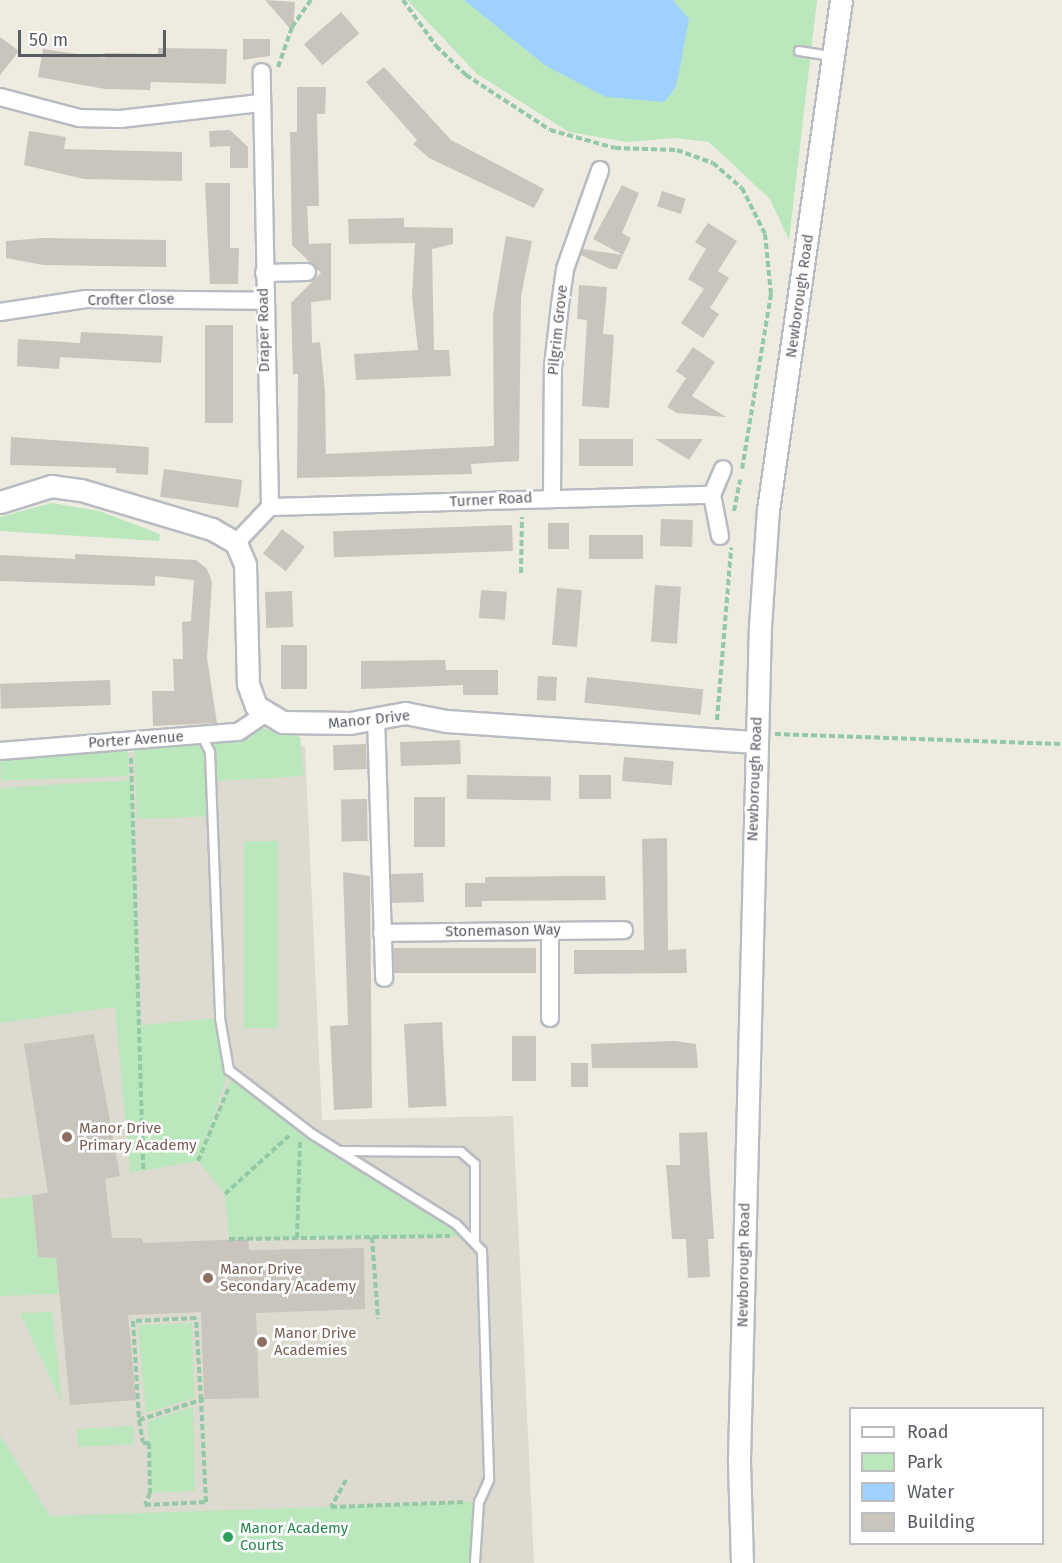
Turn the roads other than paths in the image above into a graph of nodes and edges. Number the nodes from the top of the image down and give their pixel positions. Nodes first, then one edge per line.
1 (841, 0) edge
2 (799, 51) dead end
3 (836, 57) junction
4 (262, 72) road end
5 (0, 97) edge
6 (260, 103) junction
7 (600, 170) dead end
8 (307, 272) dead end
9 (264, 273) junction
10 (263, 302) junction
11 (0, 312) edge
12 (723, 469) dead end
13 (712, 495) junction
14 (552, 497) junction
15 (0, 502) edge
16 (270, 507) junction
17 (726, 536) road end
18 (236, 543) junction
19 (265, 714) junction
20 (376, 717) junction
21 (209, 735) junction
22 (759, 738) junction
23 (0, 751) edge
24 (624, 930) dead end
25 (550, 931) junction
26 (382, 933) junction
27 (384, 978) dead end
28 (550, 1018) dead end
29 (340, 1151) junction
30 (473, 1239) junction
31 (475, 1563) edge
32 (742, 1563) edge

1 - 3 street, Newborough Road
2 - 3 lane
3 - 22 street, Newborough Road
4 - 6 street, Draper Road
5 - 6 street
6 - 9 street, Draper Road
7 - 14 street, Pilgrim Grove
8 - 9 street
9 - 10 street, Draper Road
10 - 11 street, Crofter Close
10 - 16 street, Draper Road
12 - 13 street
13 - 14 street, Turner Road
13 - 17 street
14 - 16 street, Turner Road
15 - 18 street
16 - 18 street
18 - 19 street
19 - 20 street, Manor Drive
19 - 21 street, Porter Avenue
20 - 22 street, Manor Drive
20 - 26 street
21 - 23 street, Porter Avenue
21 - 29 lane
22 - 32 street, Newborough Road
24 - 25 street, Stonemason Way
25 - 26 street, Stonemason Way
25 - 28 street
26 - 27 street
29 - 30 lane
29 - 30 lane
30 - 31 lane

